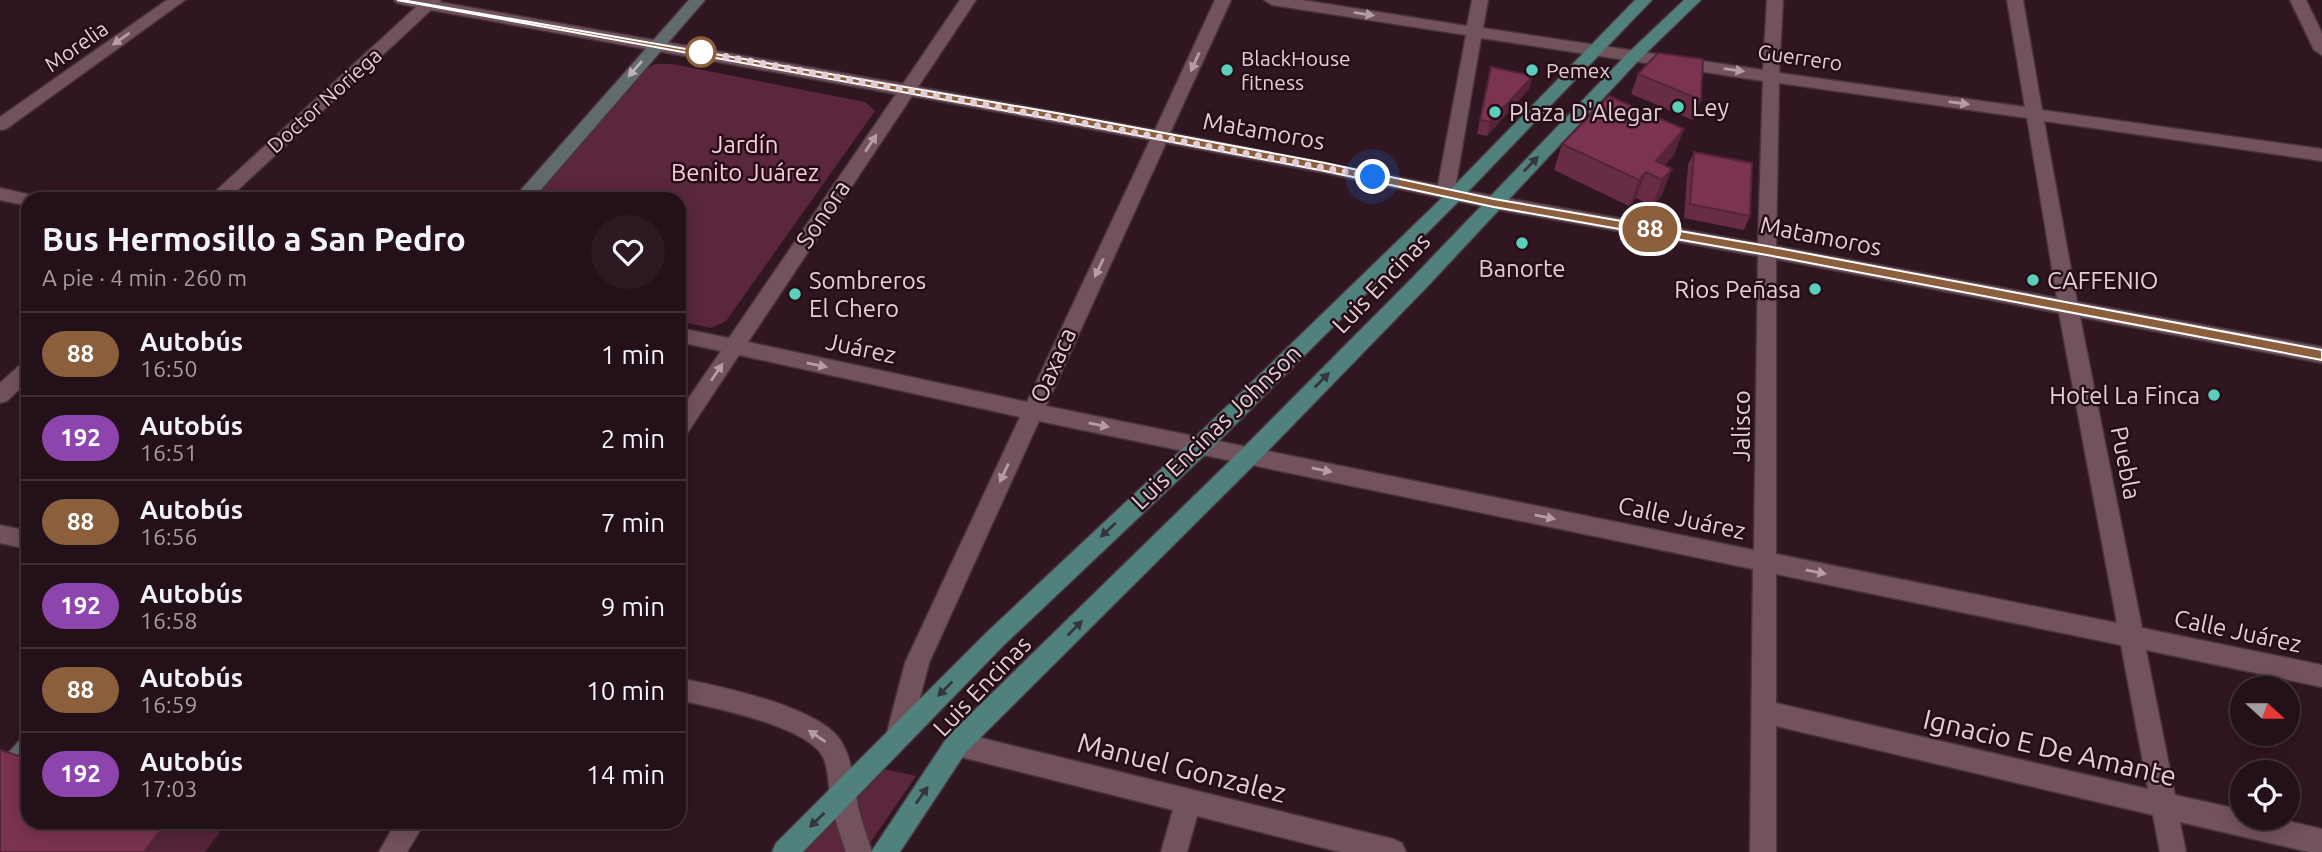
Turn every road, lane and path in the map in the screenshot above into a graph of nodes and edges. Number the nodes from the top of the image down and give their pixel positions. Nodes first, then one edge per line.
1 (177, 0) edge
2 (402, 0) edge
3 (697, 0) edge
4 (968, 0) edge
5 (1223, 0) edge
6 (1272, 0) edge
7 (1480, 0) edge
8 (1644, 0) edge
9 (1693, 0) edge
10 (1775, 0) edge
11 (2015, 0) edge
12 (2298, 0) edge
13 (431, 2) edge
14 (1475, 32) junction
15 (658, 44) junction
16 (2322, 50) edge
17 (1597, 52) junction
18 (1633, 57) junction
19 (1770, 76) junction
20 (905, 91) junction
21 (2036, 114) junction
22 (0, 125) edge
23 (1160, 137) junction
24 (2322, 155) edge
25 (224, 192) edge
26 (528, 192) edge
27 (0, 194) edge
28 (1450, 194) junction
29 (21, 198) edge
30 (1494, 203) junction
31 (1767, 250) junction
32 (2068, 307) junction
33 (686, 337) edge
34 (734, 347) junction
35 (2322, 355) edge
36 (21, 376) edge
37 (0, 395) edge
38 (1032, 411) junction
39 (686, 419) edge
40 (1201, 445) junction
41 (1250, 455) junction
42 (0, 534) edge
43 (21, 538) edge
44 (1766, 562) junction
45 (2130, 635) junction
46 (2322, 676) edge
47 (686, 691) edge
48 (1764, 712) junction
49 (899, 736) junction
50 (957, 744) junction
51 (21, 758) edge
52 (0, 781) edge
53 (843, 796) junction
54 (1188, 802) junction
55 (2164, 807) junction
56 (407, 829) edge
57 (2322, 842) edge
58 (392, 852) edge
59 (785, 852) edge
60 (859, 852) edge
61 (884, 852) edge
62 (1174, 852) edge
63 (1393, 852) edge
64 (1763, 852) edge
65 (2173, 852) edge

1 -> 22 street, Morelia
2 - 13 street, Matamoros
3 - 15 main road
4 - 20 street, Sonora
5 -> 23 street, Oaxaca
6 -> 14 street, Guerrero
7 - 14 street
8 - 17 main road, Luis Encinas Johnson
9 - 18 main road, Luis Encinas
10 - 19 street, Jalisco
11 - 21 street, Puebla
12 - 16 street
13 - 15 street, Matamoros
13 - 25 street, Doctor Noriega
14 - 17 street, Guerrero
14 - 28 street
15 - 20 street, Matamoros
15 -> 26 main road
17 - 18 street, Guerrero
17 - 28 main road, Luis Encinas Johnson
18 -> 19 street, Guerrero
30 -> 18 main road, Luis Encinas
19 -> 21 street, Guerrero
19 - 31 street, Jalisco
20 - 23 street, Matamoros
34 -> 20 street, Sonora
21 - 24 street, Guerrero
21 - 32 street, Puebla
23 - 28 street, Matamoros
23 -> 38 street, Oaxaca
27 - 29 street
28 - 30 street, Matamoros
28 - 40 main road, Luis Encinas Johnson
30 - 31 street, Matamoros
41 -> 30 main road, Luis Encinas
31 - 32 street, Matamoros
31 - 44 street, Jalisco
32 - 35 street, Matamoros
32 - 45 street, Puebla
33 - 34 street, Juárez
34 -> 38 street, Juárez
39 -> 34 street, Sonora
36 - 37 street
38 -> 40 street, Calle Juárez
38 -> 49 street, Oaxaca
40 - 41 street, Calle Juárez
40 -> 49 main road, Luis Encinas Johnson
41 -> 44 street, Calle Juárez
50 -> 41 main road, Luis Encinas
42 - 43 street
44 -> 45 street, Calle Juárez
44 - 48 street, Jalisco
45 - 46 street, Calle Juárez
45 - 55 street, Puebla
53 -> 47 street
48 - 55 street, Ignacio E De Amante
48 - 64 street, Jalisco
49 - 53 main road, Luis Encinas Johnson
50 - 54 street, Manuel Gonzalez
61 -> 50 main road, Luis Encinas
51 - 52 main road
53 -> 59 main road, Luis Encinas Johnson
53 - 60 street
54 - 62 street
54 - 63 street, Manuel Gonzalez
55 - 57 street, Ignacio E De Amante
55 - 65 street, Puebla
56 - 58 street

